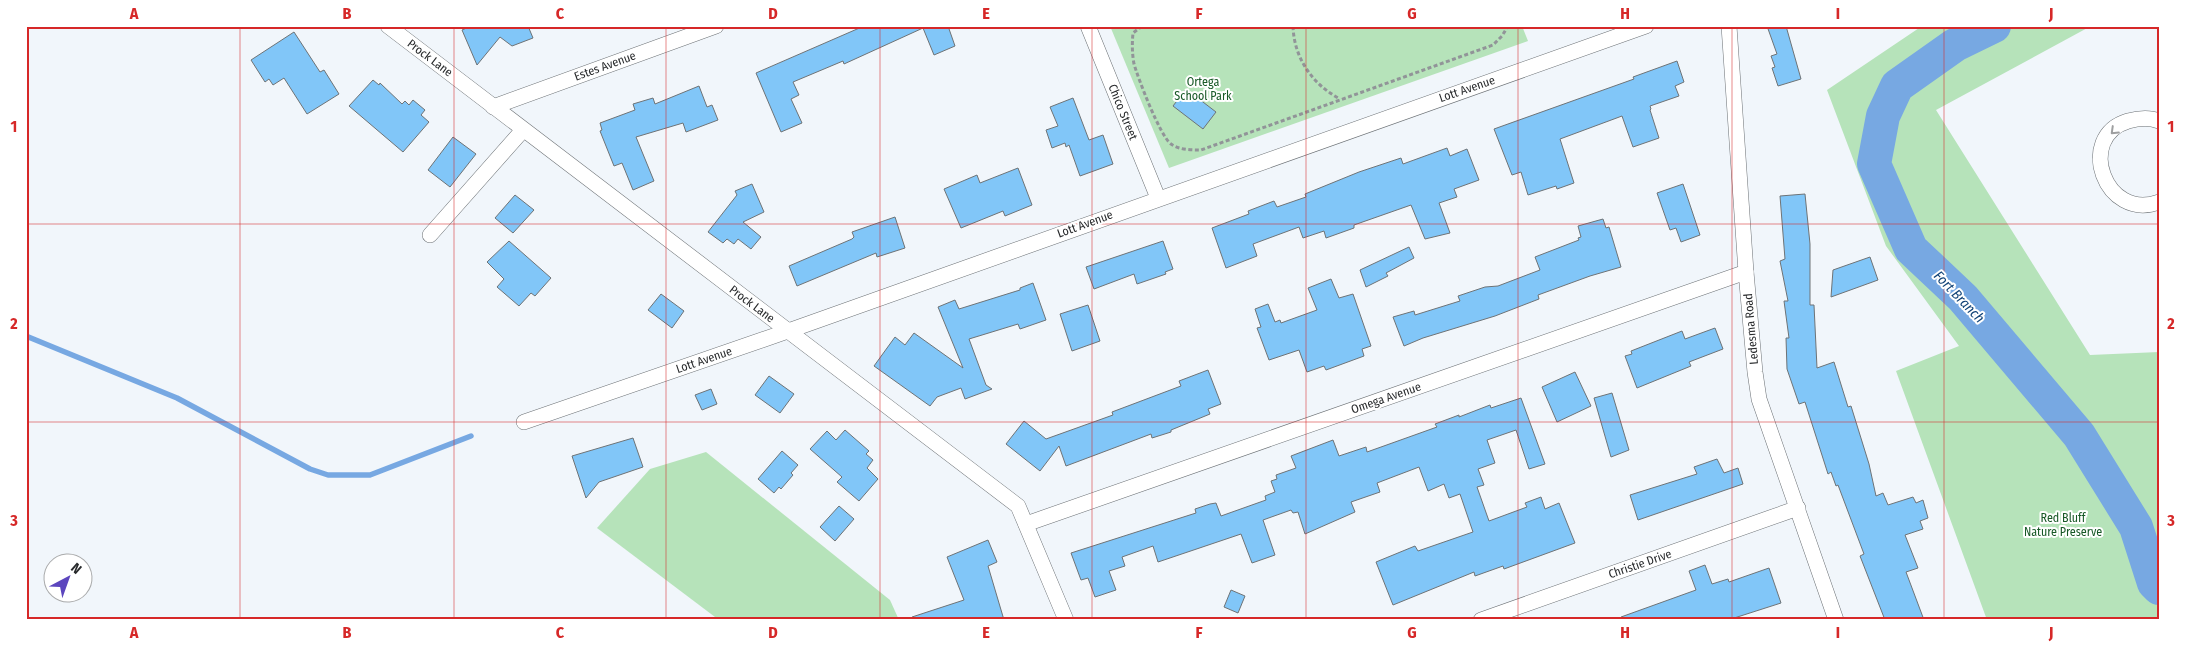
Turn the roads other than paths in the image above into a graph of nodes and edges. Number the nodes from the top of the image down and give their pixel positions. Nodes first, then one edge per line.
1 (388, 26) edge
2 (716, 26) edge
3 (1088, 26) edge
4 (1646, 26) edge
5 (1729, 26) edge
6 (493, 107) junction
7 (2159, 121) edge
8 (523, 130) junction
9 (1158, 198) junction
10 (2159, 202) edge
11 (430, 235) dead end
12 (1746, 272) junction
13 (788, 331) junction
14 (524, 422) dead end
15 (1798, 508) junction
16 (1026, 524) junction
17 (1066, 620) edge
18 (1481, 620) edge
19 (1836, 620) edge

1 - 6 street, Prock Lane
2 - 6 street, Estes Avenue
3 - 9 street, Chico Street
4 - 9 street, Lott Avenue
5 - 12 street, Ledesma Road
6 - 8 street, Prock Lane
7 -> 10 street
8 - 11 street
8 - 13 street, Prock Lane
9 - 13 street, Lott Avenue
12 - 15 street, Ledesma Road
12 - 16 street, Omega Avenue
13 - 14 street, Lott Avenue
13 - 16 street, Prock Lane
15 - 18 street, Christie Drive
15 - 19 street, Ledesma Road
16 - 17 street, Prock Lane

